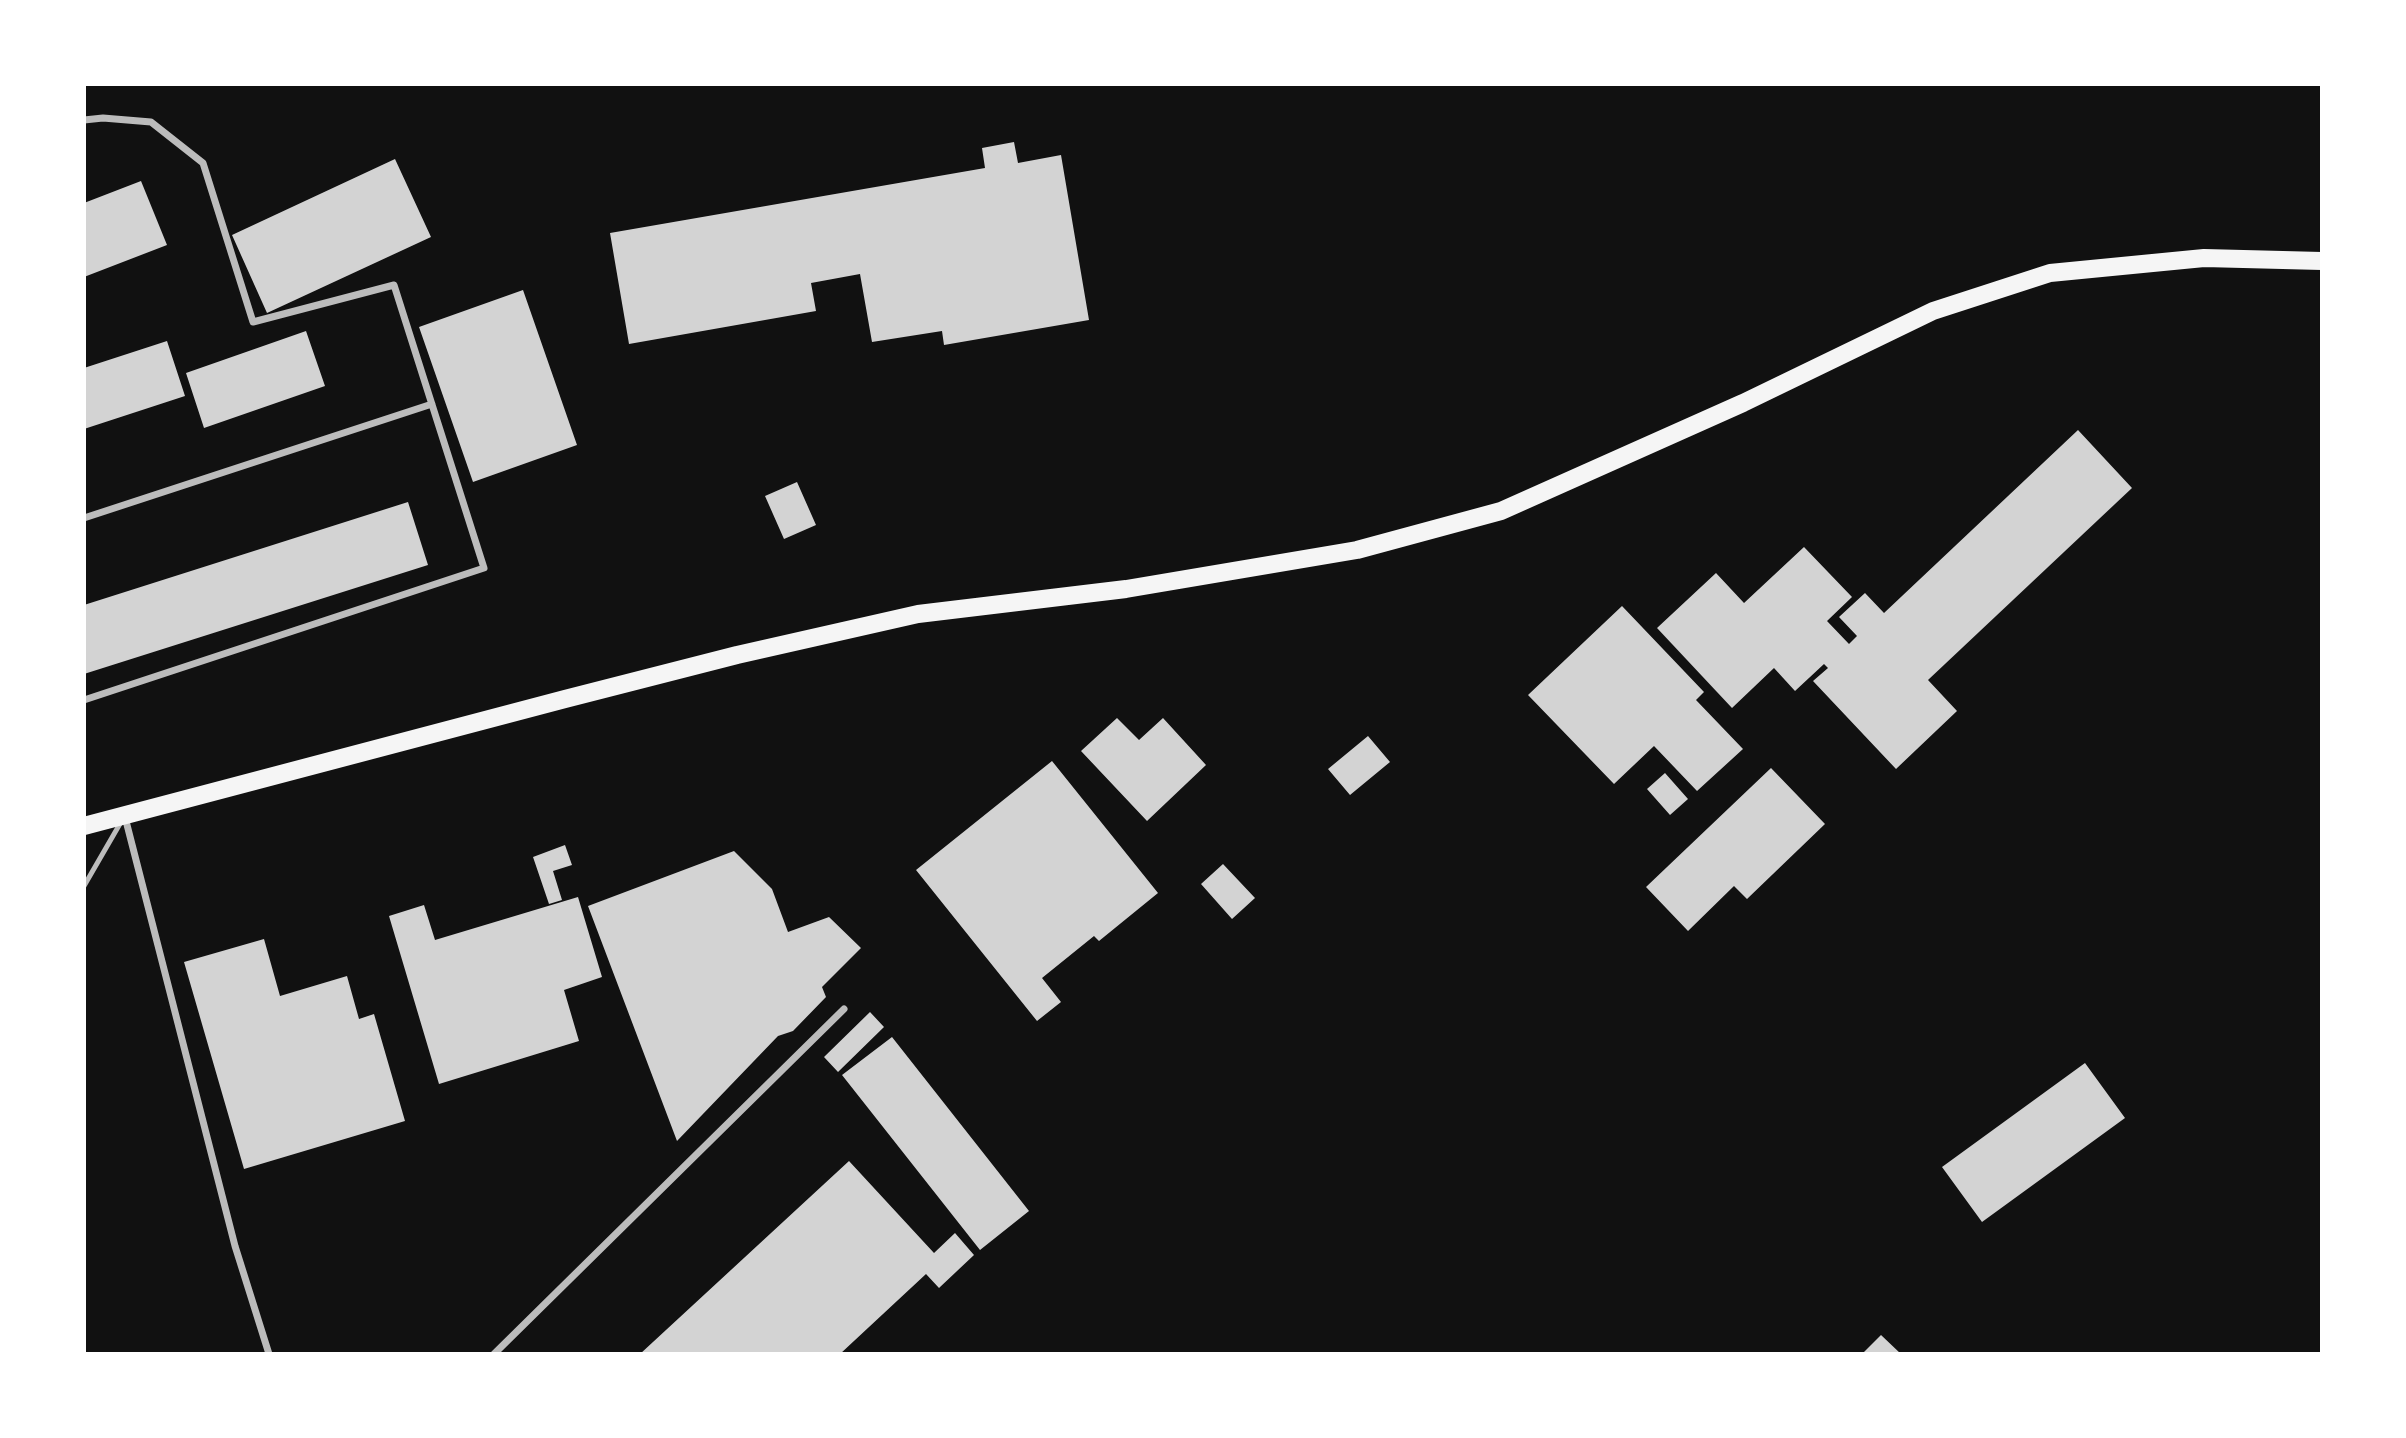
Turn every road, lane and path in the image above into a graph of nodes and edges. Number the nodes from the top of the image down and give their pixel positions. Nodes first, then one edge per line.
1 (84, 120) edge
2 (2322, 261) edge
3 (432, 404) junction
4 (84, 518) edge
5 (84, 699) edge
6 (125, 815) junction
7 (84, 826) edge
8 (84, 886) edge
9 (844, 1009) dead end
10 (269, 1354) edge
11 (494, 1354) edge

1 - 3 street
2 - 6 main road
3 - 4 street
3 - 5 street
6 - 7 main road
6 - 8 lane
6 - 10 street
9 - 11 street

